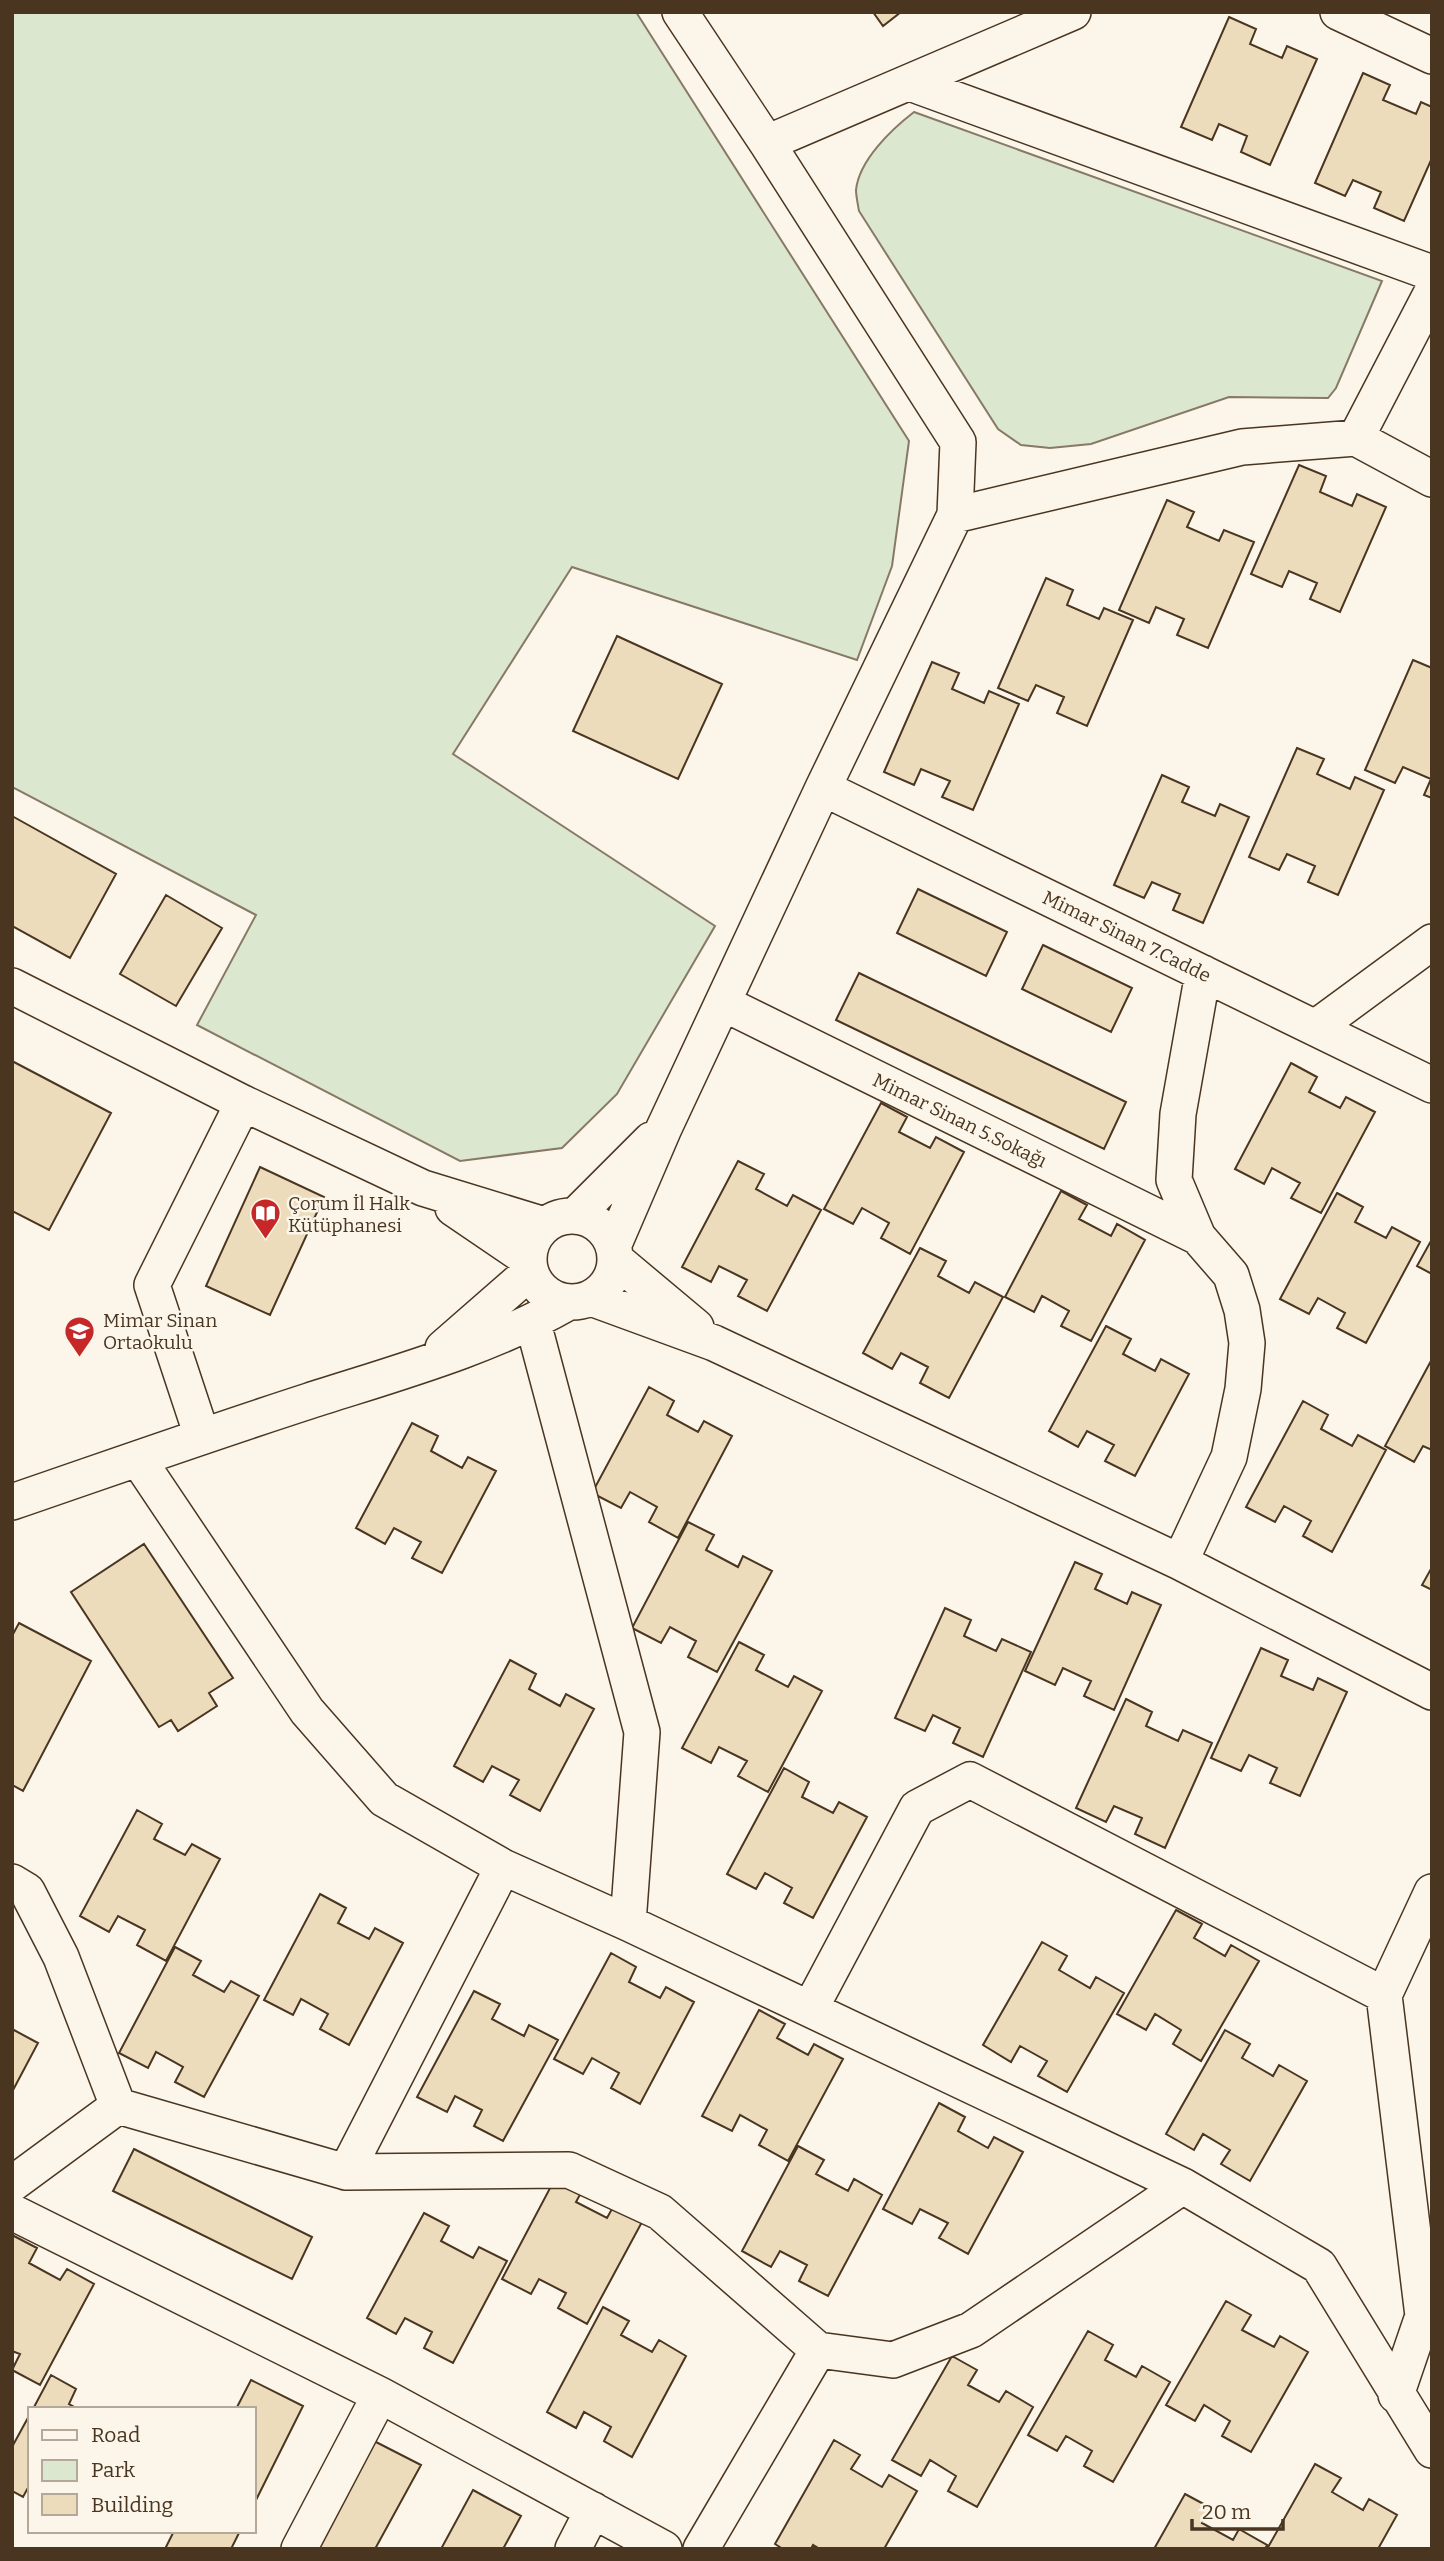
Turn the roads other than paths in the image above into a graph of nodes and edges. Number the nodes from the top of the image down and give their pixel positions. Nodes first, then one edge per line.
1 (680, 12) edge
2 (1073, 12) edge
3 (1338, 12) edge
4 (1432, 56) edge
5 (910, 83) junction
6 (767, 143) junction
7 (1432, 273) edge
8 (1432, 292) edge
9 (1356, 438) junction
10 (1432, 479) edge
11 (955, 514) junction
12 (823, 788) junction
13 (1432, 942) edge
14 (1203, 973) junction
15 (12, 986) edge
16 (723, 1003) junction
17 (1315, 1028) junction
18 (1432, 1085) edge
19 (243, 1103) junction
20 (664, 1128) junction
21 (423, 1188) junction
22 (560, 1220) junction
23 (1198, 1237) junction
24 (615, 1252) junction
25 (529, 1265) junction
26 (579, 1301) junction
27 (533, 1322) junction
28 (714, 1343) junction
29 (425, 1364) junction
30 (202, 1436) junction
31 (138, 1459) junction
32 (12, 1502) edge
33 (1180, 1563) junction
34 (1432, 1692) edge
35 (503, 1867) junction
36 (12, 1882) edge
37 (1432, 1892) edge
38 (628, 1923) junction
39 (1384, 1995) junction
40 (810, 2009) junction
41 (118, 2106) junction
42 (346, 2172) junction
43 (12, 2184) edge
44 (1183, 2186) junction
45 (12, 2212) edge
46 (818, 2350) junction
47 (1396, 2395) junction
48 (380, 2396) junction
49 (1432, 2450) edge
50 (593, 2510) junction
51 (299, 2549) edge
52 (573, 2549) edge
53 (664, 2549) edge
54 (701, 2549) edge

1 - 6 street
2 - 5 street
3 - 4 street
5 - 6 street
5 - 7 street
6 - 11 street
8 - 9 street
9 - 10 street
9 - 11 street
11 - 12 street
12 - 14 street, Mimar Sinan 7.Cadde
12 - 16 street
13 - 17 street
14 - 17 street, Mimar Sinan 7.Cadde
14 - 23 street
15 - 19 street
16 - 20 street
16 - 23 street, Mimar Sinan 5.Sokağı
17 - 18 street, Mimar Sinan 7.Cadde
19 - 21 street
19 - 30 street
20 - 22 street
20 - 24 street
21 - 22 street
21 - 25 street
22 - 24 street
22 - 25 street
23 - 33 street
24 - 26 street
24 - 28 street
25 - 26 street
25 - 29 street
26 - 27 street
26 - 28 street
27 - 29 street
27 - 38 street
28 - 33 street
29 - 30 street
30 - 31 street
31 - 32 street
31 - 35 street
33 - 34 street
35 - 38 street
35 - 42 street
36 - 41 street
37 - 39 street
38 - 40 street
39 - 40 street
39 - 47 street
40 - 44 street
41 - 42 street
41 - 43 street
42 - 46 street
44 - 46 street
44 - 47 street
45 - 48 street
46 - 54 street
47 - 49 street
48 - 50 street
48 - 51 street
50 - 52 street
50 - 53 street

